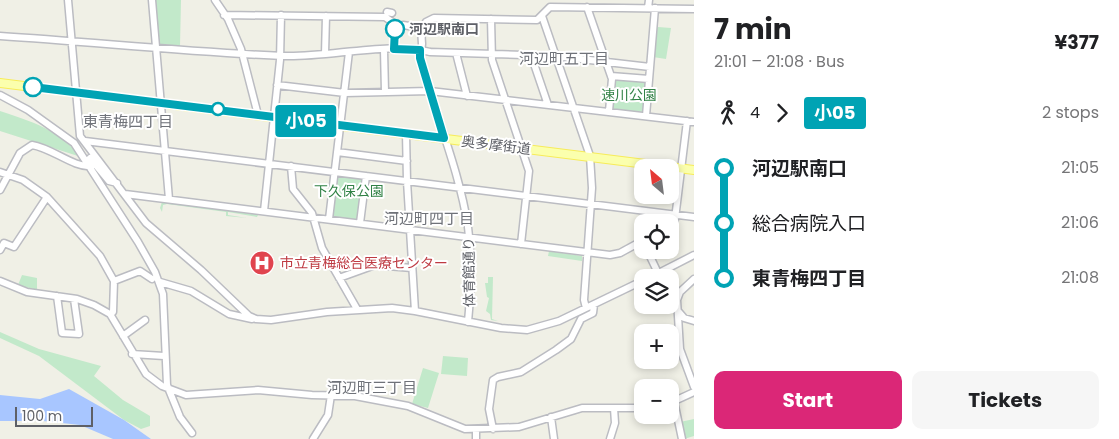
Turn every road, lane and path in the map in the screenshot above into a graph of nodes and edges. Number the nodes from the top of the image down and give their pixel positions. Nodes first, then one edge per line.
1 (68, 0) edge
2 (152, 0) edge
3 (215, 0) edge
4 (649, 0) edge
5 (587, 7) junction
6 (651, 8) junction
7 (694, 9) edge
8 (224, 15) junction
9 (281, 15) junction
10 (326, 16) junction
11 (542, 16) junction
12 (491, 19) junction
13 (398, 26) junction
14 (422, 30) junction
15 (0, 36) edge
16 (72, 41) junction
17 (156, 46) junction
18 (394, 49) junction
19 (384, 50) junction
20 (420, 50) junction
21 (242, 52) junction
22 (350, 52) junction
23 (456, 53) junction
24 (325, 54) junction
25 (491, 54) junction
26 (531, 55) junction
27 (280, 56) junction
28 (556, 56) junction
29 (606, 62) junction
30 (650, 67) junction
31 (610, 76) junction
32 (649, 80) junction
33 (0, 83) edge
34 (277, 85) junction
35 (76, 92) junction
36 (385, 92) junction
37 (430, 92) junction
38 (345, 93) junction
39 (0, 95) edge
40 (467, 96) junction
41 (506, 101) junction
42 (160, 102) junction
43 (548, 105) junction
44 (573, 108) junction
45 (609, 112) junction
46 (258, 114) junction
47 (273, 116) junction
48 (646, 116) junction
49 (691, 122) edge
50 (340, 125) junction
51 (406, 133) junction
52 (444, 138) junction
53 (85, 141) junction
54 (522, 148) junction
55 (165, 150) junction
56 (337, 152) junction
57 (590, 156) junction
58 (86, 158) junction
59 (407, 161) junction
60 (269, 163) junction
61 (91, 166) junction
62 (291, 166) junction
63 (681, 168) junction
64 (694, 170) edge
65 (0, 172) edge
66 (335, 172) junction
67 (10, 174) junction
68 (366, 176) junction
69 (407, 181) junction
70 (117, 183) junction
71 (458, 187) junction
72 (0, 190) edge
73 (125, 194) junction
74 (527, 196) junction
75 (47, 197) junction
76 (169, 199) junction
77 (590, 204) junction
78 (264, 211) junction
79 (675, 214) joint
80 (679, 215) edge
81 (313, 217) junction
82 (694, 217) edge
83 (329, 219) junction
84 (360, 223) junction
85 (410, 230) junction
86 (469, 237) junction
87 (521, 244) junction
88 (634, 245) edge
89 (0, 250) edge
90 (587, 252) junction
91 (694, 255) edge
92 (412, 268) junction
93 (666, 269) edge
94 (339, 278) junction
95 (1, 279) edge
96 (152, 279) dead end
97 (694, 279) edge
98 (114, 281) junction
99 (160, 282) junction
100 (634, 285) edge
101 (57, 296) junction
102 (679, 296) edge
103 (74, 299) junction
104 (594, 305) junction
105 (586, 308) junction
106 (357, 309) junction
107 (415, 311) junction
108 (679, 312) edge
109 (110, 314) junction
110 (678, 314) edge
111 (254, 319) junction
112 (144, 320) dead end
113 (694, 321) edge
114 (468, 322) junction
115 (123, 336) junction
116 (132, 354) junction
117 (164, 356) junction
118 (694, 387) edge
119 (168, 388) junction
120 (694, 392) edge
121 (331, 395) junction
122 (679, 399) edge
123 (614, 408) junction
124 (634, 408) edge
125 (551, 417) junction
126 (678, 424) edge
127 (493, 429) junction
128 (476, 430) junction
129 (192, 433) dead end
130 (313, 439) edge
131 (476, 439) edge
132 (554, 439) edge
133 (610, 439) edge
134 (682, 439) edge

1 - 16 street
2 - 17 street
3 - 8 street
4 - 6 street
5 - 6 street
5 - 11 street
5 - 29 street
6 - 7 street
6 - 30 street
8 - 9 street
8 - 21 street
9 - 10 street
9 - 27 street
10 - 13 street
10 - 24 street
11 - 12 street
11 - 28 street
12 - 14 street
12 - 25 street
13 - 14 street
13 - 18 street
14 - 20 street, 体育館通り
15 - 16 street
16 - 17 street
16 - 35 street
17 - 21 street
17 - 42 street
18 - 19 street
18 - 20 street
19 - 22 street
19 - 36 street
20 - 23 street
20 - 37 street, 体育館通り
21 - 27 street
21 - 46 street
22 - 24 street
22 - 38 street
23 - 25 street
23 - 40 street
24 - 27 street
25 - 26 street
25 - 41 street
26 - 28 street
26 - 43 street
27 - 34 street
28 - 29 street
28 - 44 street
29 - 30 street
29 - 31 street
30 - 32 street
31 - 32 street
31 - 45 street
32 - 48 street
33 - 35 main road, 奥多摩街道
34 - 38 street
34 - 47 street
35 - 42 main road, 奥多摩街道
35 - 53 street
36 - 37 street
36 - 38 street
37 - 40 street
37 - 52 street, 体育館通り
38 - 50 street
39 - 58 street
40 - 41 street
41 - 43 street
41 - 54 street
42 - 46 main road, 奥多摩街道
42 - 55 street
43 - 44 street
44 - 45 street
44 - 57 street
45 - 48 street
46 - 47 main road, 奥多摩街道
47 - 50 main road, 奥多摩街道
47 - 60 street
48 - 49 street
49 - 63 street
50 - 51 main road, 奥多摩街道
50 - 56 street
51 - 52 main road, 奥多摩街道
51 - 59 street
52 - 54 main road, 奥多摩街道
52 - 71 street, 体育館通り
53 - 55 street
53 - 70 street
54 - 57 main road, 奥多摩街道
54 - 74 street
55 - 60 street
55 - 76 street
56 - 59 street
56 - 66 street
57 - 63 main road, 奥多摩街道
57 - 77 street
58 - 61 street
58 - 70 street
59 - 69 street
60 - 62 street
60 - 78 street
61 - 67 street
61 - 99 street
62 - 66 street
62 - 81 street
63 - 64 main road, 奥多摩街道
63 - 79 street
65 - 67 street
66 - 68 street
66 - 83 street
67 - 72 street
67 - 75 street
68 - 69 street
68 - 84 street
69 - 71 street
69 - 85 street
70 - 73 street
71 - 74 street
71 - 86 street, 体育館通り
73 - 76 street
73 - 111 street
74 - 77 street
74 - 87 street
75 - 89 street
75 - 98 street
76 - 78 street
77 - 79 street
77 - 90 street
78 - 81 street
80 - 82 street
81 - 83 street
81 - 94 street
83 - 84 street
84 - 85 street
85 - 86 street
85 - 92 street
86 - 87 street
86 - 114 street, 体育館通り
87 - 90 street
88 - 90 street
90 - 105 street
91 - 93 street
92 - 94 street
92 - 107 street
94 - 106 street
95 - 101 street
96 - 98 street
97 - 102 street
98 - 109 street
99 - 111 street
99 - 117 street
100 - 104 street
101 - 103 street
101 - 103 street
103 - 109 street
104 - 105 street
104 - 127 street
105 - 114 street
106 - 107 street
106 - 111 street
107 - 114 street
108 - 113 street
109 - 115 street
110 - 118 street
112 - 115 street
115 - 116 street
116 - 117 street
116 - 119 street
117 - 119 street
119 - 121 street
119 - 129 street
120 - 122 street
121 - 128 street
121 - 130 street
123 - 124 street
123 - 125 street
123 - 133 street
125 - 127 street
125 - 132 street
126 - 134 street
127 - 128 street
128 - 131 street

